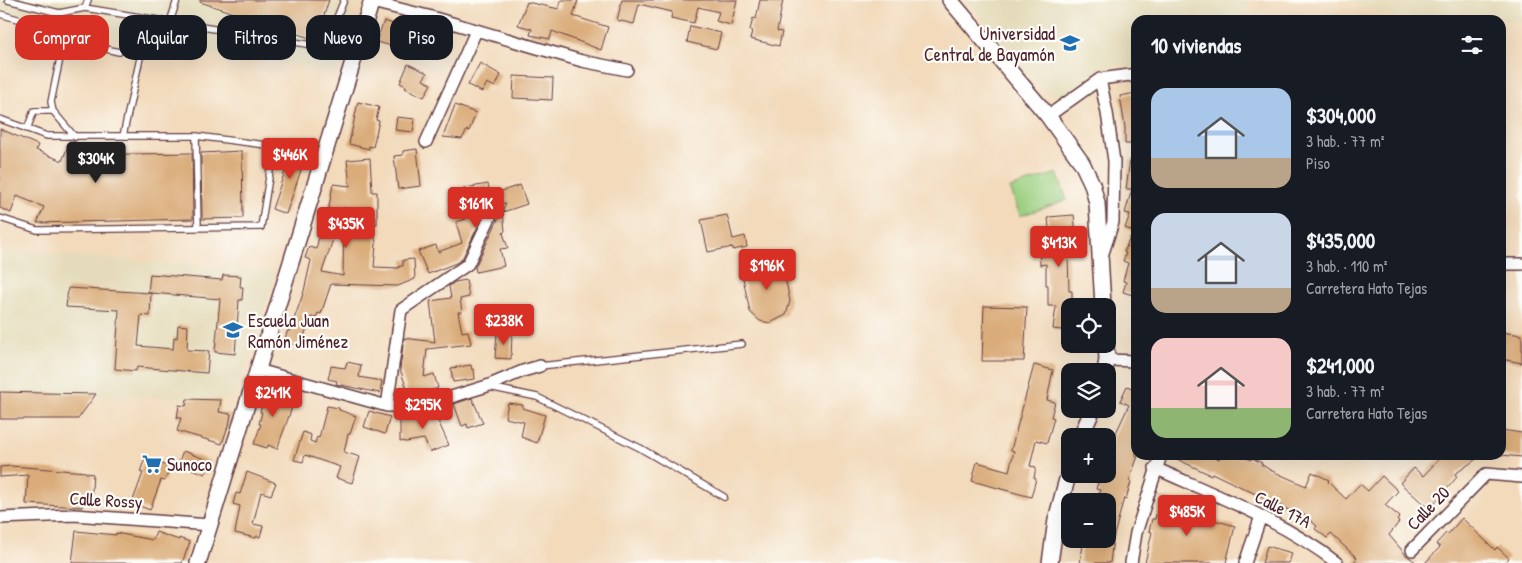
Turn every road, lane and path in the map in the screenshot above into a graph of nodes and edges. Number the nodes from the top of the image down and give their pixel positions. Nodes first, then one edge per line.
1 (8, 0) edge
2 (88, 0) edge
3 (176, 0) edge
4 (344, 0) edge
5 (950, 0) edge
6 (372, 1) edge
7 (85, 8) junction
8 (0, 14) edge
9 (128, 15) edge
10 (172, 15) edge
11 (15, 18) edge
12 (207, 28) edge
13 (476, 31) junction
14 (109, 50) edge
15 (119, 52) dead end
16 (60, 60) edge
17 (140, 60) edge
18 (627, 70) dead end
19 (1131, 76) edge
20 (1100, 79) junction
21 (53, 111) junction
22 (1048, 116) junction
23 (0, 119) edge
24 (27, 130) junction
25 (123, 136) junction
26 (196, 136) junction
27 (75, 137) junction
28 (426, 142) dead end
29 (493, 211) dead end
30 (0, 218) edge
31 (198, 228) junction
32 (1100, 260) junction
33 (1506, 264) edge
34 (1522, 264) edge
35 (1102, 298) edge
36 (742, 344) dead end
37 (1131, 362) edge
38 (1116, 364) edge
39 (540, 366) joint
40 (258, 370) junction
41 (487, 386) junction
42 (387, 406) junction
43 (1159, 460) edge
44 (1156, 468) junction
45 (1522, 477) edge
46 (1066, 483) edge
47 (724, 496) dead end
48 (1261, 516) junction
49 (0, 518) edge
50 (210, 525) junction
51 (1412, 550) dead end
52 (198, 563) edge
53 (1050, 563) edge
54 (1131, 563) edge
55 (1246, 563) edge
56 (1337, 563) edge

1 - 7 lane
2 - 7 lane
3 - 10 lane
4 - 12 lane
5 - 22 street
6 - 13 street
6 - 40 street
7 - 9 lane
8 - 11 lane
13 - 18 street
13 - 28 street
14 - 15 lane
16 - 21 lane
17 - 25 lane
19 - 20 street
20 - 22 street
20 - 32 street
21 - 24 lane
21 - 27 lane
22 - 32 street
23 - 24 lane
24 - 27 lane
25 - 26 lane
25 - 27 lane
26 - 31 lane
26 - 31 lane
29 - 42 street
30 - 31 lane
32 - 35 street
33 - 34 street
36 - 39 lane
37 - 38 street
39 - 41 street
40 - 42 street
40 - 50 street
41 - 42 street
41 - 47 lane
43 - 44 street
44 - 48 street, Calle 17A
44 - 54 street
45 - 51 street, Calle 20
46 - 53 street
48 - 55 street
48 - 56 street, Calle 17A
49 - 50 street, Calle Rossy
50 - 52 street

